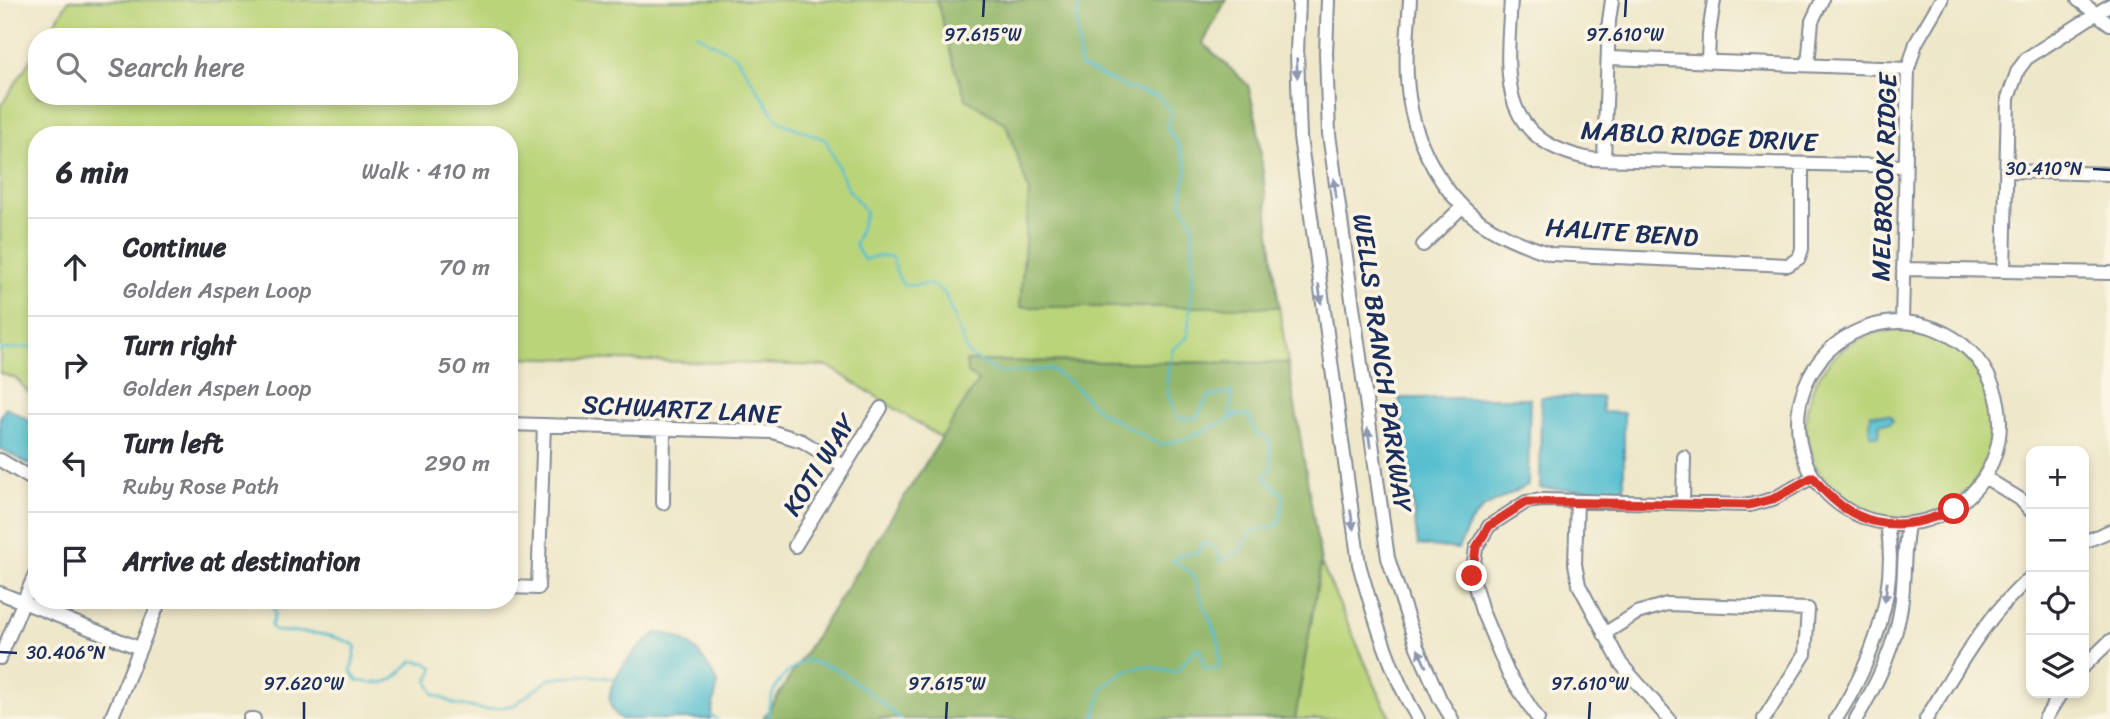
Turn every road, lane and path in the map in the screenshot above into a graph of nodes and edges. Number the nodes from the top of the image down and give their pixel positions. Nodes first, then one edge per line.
1 (1299, 0) edge
2 (1328, 0) edge
3 (1410, 0) edge
4 (1511, 0) edge
5 (1612, 0) edge
6 (1714, 0) edge
7 (1822, 0) edge
8 (1941, 0) edge
9 (2078, 0) edge
10 (2110, 5) edge
11 (2096, 15) junction
12 (2110, 24) edge
13 (1609, 58) junction
14 (1708, 62) junction
15 (1808, 65) junction
16 (1908, 69) junction
17 (1604, 159) junction
18 (1802, 164) junction
19 (1905, 166) junction
20 (2006, 171) junction
21 (2110, 174) edge
22 (1462, 207) junction
23 (1423, 245) dead end
24 (1903, 269) junction
25 (2004, 271) junction
26 (2110, 273) edge
27 (1902, 322) junction
28 (881, 408) dead end
29 (518, 424) edge
30 (544, 425) junction
31 (664, 428) junction
32 (1684, 457) dead end
33 (0, 460) edge
34 (843, 467) junction
35 (28, 477) edge
36 (1813, 477) junction
37 (1986, 478) junction
38 (1577, 501) junction
39 (663, 503) dead end
40 (1682, 503) junction
41 (2029, 509) edge
42 (1887, 524) junction
43 (1908, 524) junction
44 (2110, 531) edge
45 (2089, 540) edge
46 (796, 546) dead end
47 (2026, 581) edge
48 (518, 587) edge
49 (28, 591) edge
50 (0, 593) edge
51 (23, 603) junction
52 (28, 605) edge
53 (38, 609) edge
54 (156, 609) edge
55 (1604, 634) junction
56 (2110, 641) edge
57 (139, 648) junction
58 (0, 658) edge
59 (2089, 661) edge
60 (2058, 698) edge
61 (111, 719) edge
62 (1418, 719) edge
63 (1452, 719) edge
64 (1538, 719) edge
65 (1669, 719) edge
66 (1763, 719) edge
67 (1836, 719) edge
68 (1856, 719) edge
69 (1926, 719) edge
70 (2045, 719) edge

1 -> 62 street, WELLS BRANCH PARKWAY
63 -> 2 street, WELLS BRANCH PARKWAY
3 - 22 street, HALITE BEND
4 - 17 street, MABLO RIDGE DRIVE
5 - 13 street
6 - 14 street
7 - 15 street
8 - 16 street, MELBROOK RIDGE
9 - 11 street
10 - 11 street
11 - 12 street
11 - 20 street
13 - 14 street
13 - 17 street
14 - 15 street
15 - 16 street
16 - 19 street, MELBROOK RIDGE
17 - 18 street, MABLO RIDGE DRIVE
18 - 19 street, MABLO RIDGE DRIVE
18 - 22 street, HALITE BEND
19 - 24 street, MELBROOK RIDGE
20 - 21 street
20 - 25 street
22 - 23 street
24 - 25 street
24 - 27 street, MELBROOK RIDGE
25 - 26 street
27 - 36 street
27 - 37 street
28 - 34 street, KOTI WAY
29 - 30 street, SCHWARTZ LANE
30 - 31 street, SCHWARTZ LANE
30 - 48 street
31 - 34 street, SCHWARTZ LANE
31 - 39 street
32 - 40 street
33 - 35 street
34 - 46 street, KOTI WAY
36 - 40 street
36 - 42 street
37 - 41 street
37 - 43 street
38 - 40 street
38 - 55 street
38 - 64 street
42 - 43 street
42 -> 67 street
43 - 68 street
44 - 45 street
47 - 69 street
49 - 51 street
50 - 51 street
51 - 52 street
51 - 58 street
53 - 57 street
54 - 57 street
55 - 65 street
55 - 66 street
56 - 59 street
57 - 61 street
60 - 70 street

